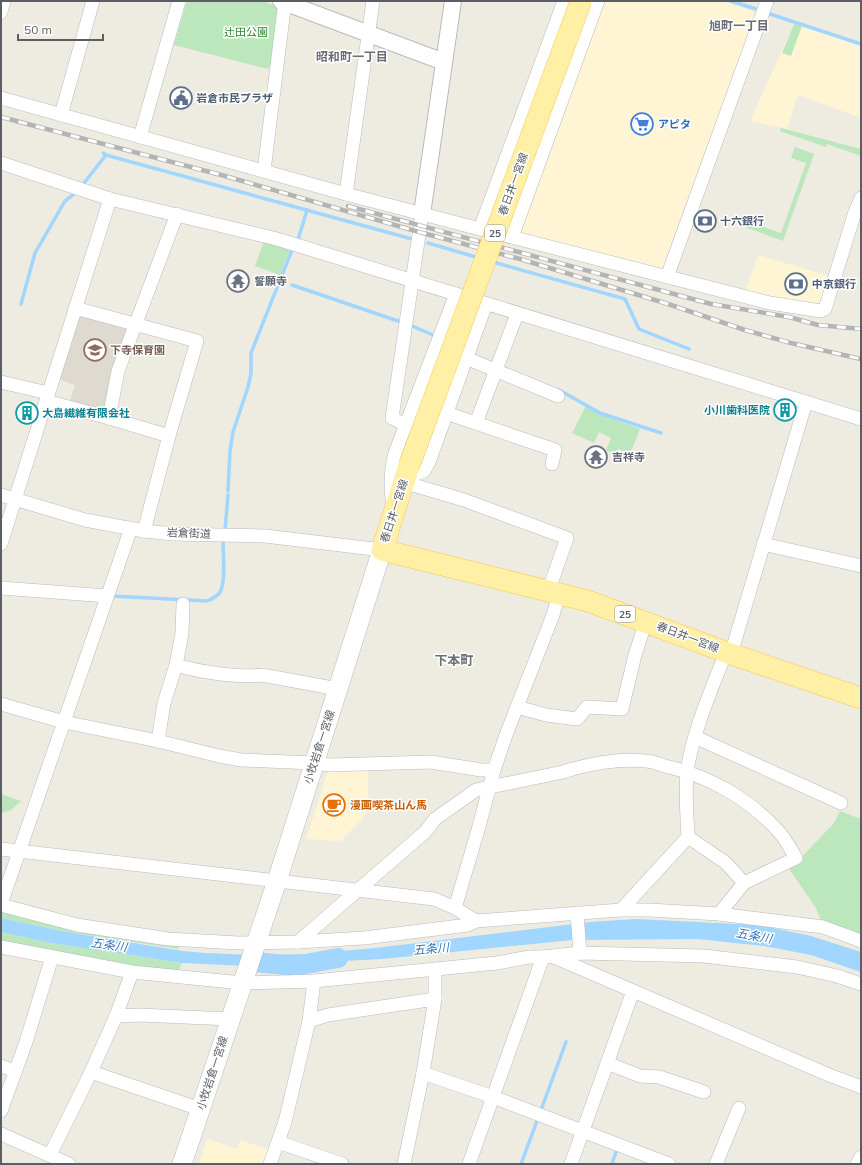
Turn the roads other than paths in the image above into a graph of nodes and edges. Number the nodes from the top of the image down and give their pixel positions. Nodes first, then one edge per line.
1 (4, 1) edge
2 (93, 1) edge
3 (179, 1) edge
4 (284, 1) edge
5 (373, 1) edge
6 (453, 1) edge
7 (564, 1) edge
8 (581, 1) edge
9 (598, 1) edge
10 (767, 1) edge
11 (1, 12) edge
12 (369, 34) junction
13 (444, 62) junction
14 (1, 98) edge
15 (61, 115) junction
16 (140, 137) junction
17 (1, 163) edge
18 (264, 171) junction
19 (346, 194) junction
20 (861, 198) edge
21 (110, 199) junction
22 (858, 213) edge
23 (177, 214) junction
24 (422, 214) junction
25 (480, 229) junction
26 (512, 237) junction
27 (667, 277) junction
28 (413, 281) junction
29 (456, 294) junction
30 (486, 304) junction
31 (75, 308) junction
32 (518, 314) junction
33 (135, 324) junction
34 (466, 358) junction
35 (496, 370) junction
36 (1, 382) edge
37 (558, 396) dead end
38 (47, 397) junction
39 (806, 402) junction
40 (446, 413) junction
41 (109, 418) junction
42 (861, 419) edge
43 (407, 423) junction
44 (476, 423) junction
45 (169, 436) junction
46 (552, 464) dead end
47 (405, 475) junction
48 (1, 495) edge
49 (15, 499) junction
50 (394, 510) junction
51 (137, 530) junction
52 (1, 544) edge
53 (763, 544) junction
54 (382, 550) junction
55 (861, 566) edge
56 (1, 588) edge
57 (554, 593) junction
58 (107, 596) junction
59 (184, 604) dead end
60 (646, 621) junction
61 (728, 653) junction
62 (176, 665) junction
63 (338, 688) junction
64 (861, 698) edge
65 (1, 704) edge
66 (517, 707) junction
67 (64, 722) junction
68 (695, 737) junction
69 (158, 741) junction
70 (314, 763) junction
71 (494, 770) junction
72 (688, 771) junction
73 (489, 788) junction
74 (841, 803) dead end
75 (688, 837) junction
76 (1, 850) edge
77 (18, 852) junction
78 (277, 881) junction
79 (744, 883) junction
80 (357, 890) junction
81 (1, 905) edge
82 (455, 908) junction
83 (621, 910) junction
84 (577, 913) junction
85 (719, 914) junction
86 (476, 921) junction
87 (861, 941) edge
88 (298, 942) junction
89 (256, 943) junction
90 (1, 947) edge
91 (580, 953) junction
92 (548, 956) junction
93 (52, 957) junction
94 (435, 969) junction
95 (132, 972) junction
96 (314, 981) junction
97 (242, 983) junction
98 (861, 984) edge
99 (633, 991) junction
100 (435, 999) junction
101 (116, 1016) junction
102 (230, 1019) junction
103 (309, 1021) junction
104 (607, 1063) junction
105 (1, 1066) edge
106 (15, 1071) junction
107 (91, 1072) junction
108 (423, 1073) junction
109 (861, 1087) edge
110 (704, 1092) dead end
111 (493, 1097) junction
112 (739, 1108) dead end
113 (200, 1109) junction
114 (1, 1111) edge
115 (583, 1131) junction
116 (1, 1134) edge
117 (278, 1142) junction
118 (50, 1155) junction
119 (861, 1157) edge
120 (661, 1163) edge
121 (69, 1164) edge
122 (182, 1164) edge
123 (270, 1164) edge
124 (342, 1164) edge
125 (404, 1164) edge
126 (469, 1164) edge
127 (571, 1164) edge
128 (716, 1164) edge
129 (857, 1164) edge

1 - 11 street
2 - 15 street
3 - 16 street
4 - 12 street
4 - 18 street
5 - 12 street
6 - 13 street
7 - 25 street
8 - 47 main road, 春日井一宮線 / 25, bridge
9 - 26 street
10 - 27 street
12 - 13 street
12 - 19 street
13 - 24 street
14 - 15 street
15 - 16 street
16 - 18 street
17 - 21 street
18 - 19 street
19 - 24 street
20 - 22 street
21 - 23 street
21 - 31 street
22 - 27 street
23 - 28 street
23 - 33 street
24 - 25 street
24 - 28 street
25 - 26 street
26 - 27 street
28 - 29 street
28 - 43 street
29 - 30 street
29 - 43 street
30 - 32 street
30 - 34 street
31 - 33 street
31 - 38 street
32 - 35 street
32 - 39 street
33 - 41 street
33 - 45 street
34 - 35 street
34 - 40 street
35 - 37 street
35 - 44 street
36 - 38 street
38 - 41 street
38 - 49 street
39 - 42 street
39 - 53 street
40 - 44 street
40 - 47 street
41 - 45 street
43 - 50 street
44 - 46 street
45 - 51 street
47 - 50 main road, 春日井一宮線 / 25
47 - 57 street
48 - 49 street, 岩倉街道
49 - 51 street, 岩倉街道
49 - 52 street
50 - 54 main road, 春日井一宮線 / 25
51 - 54 street, 岩倉街道
51 - 58 street
53 - 55 street
53 - 61 street
54 - 57 main road, 春日井一宮線 / 25
54 - 63 main road, 小牧岩倉一宮線
56 - 58 street
57 - 60 main road, 春日井一宮線 / 25
57 - 66 street
58 - 67 street
59 - 62 street
60 - 61 main road, 春日井一宮線 / 25
60 - 66 street
61 - 64 main road, 春日井一宮線 / 25
61 - 68 street
62 - 63 street
62 - 69 street
63 - 70 main road, 小牧岩倉一宮線
65 - 67 street
66 - 71 street
67 - 69 street
67 - 77 street
68 - 72 street
68 - 74 street
69 - 70 street
70 - 71 street
70 - 78 main road, 小牧岩倉一宮線
71 - 73 street
72 - 73 street
72 - 75 street
72 - 79 street
73 - 80 street
73 - 82 street
75 - 79 street
75 - 83 street
76 - 77 street
77 - 78 street
77 - 81 street
78 - 80 street
78 - 89 main road, 小牧岩倉一宮線
79 - 85 street
80 - 82 street
80 - 88 street
81 - 89 street
82 - 86 street
83 - 84 street
83 - 85 street
84 - 86 street
84 - 91 street
85 - 87 street
86 - 88 street
88 - 89 street
89 - 97 main road, 小牧岩倉一宮線
90 - 93 street
91 - 92 street
91 - 98 street
92 - 94 street
92 - 99 street
92 - 111 street
93 - 95 street
93 - 106 street
94 - 96 street
94 - 100 street
95 - 97 street
95 - 101 street
96 - 97 street
96 - 103 street
97 - 102 main road, 小牧岩倉一宮線
99 - 104 street
99 - 109 street
100 - 103 street
100 - 108 street
101 - 102 street
101 - 107 street
102 - 113 main road, 小牧岩倉一宮線
103 - 117 street
104 - 110 street
104 - 115 street
105 - 106 street
106 - 114 street
107 - 113 street
107 - 118 street
108 - 111 street
108 - 125 street
111 - 115 street
111 - 126 street
112 - 128 street
113 - 122 main road, 小牧岩倉一宮線
115 - 120 street
115 - 127 street
116 - 118 street
117 - 123 street
117 - 124 street
118 - 121 street
119 - 129 street

